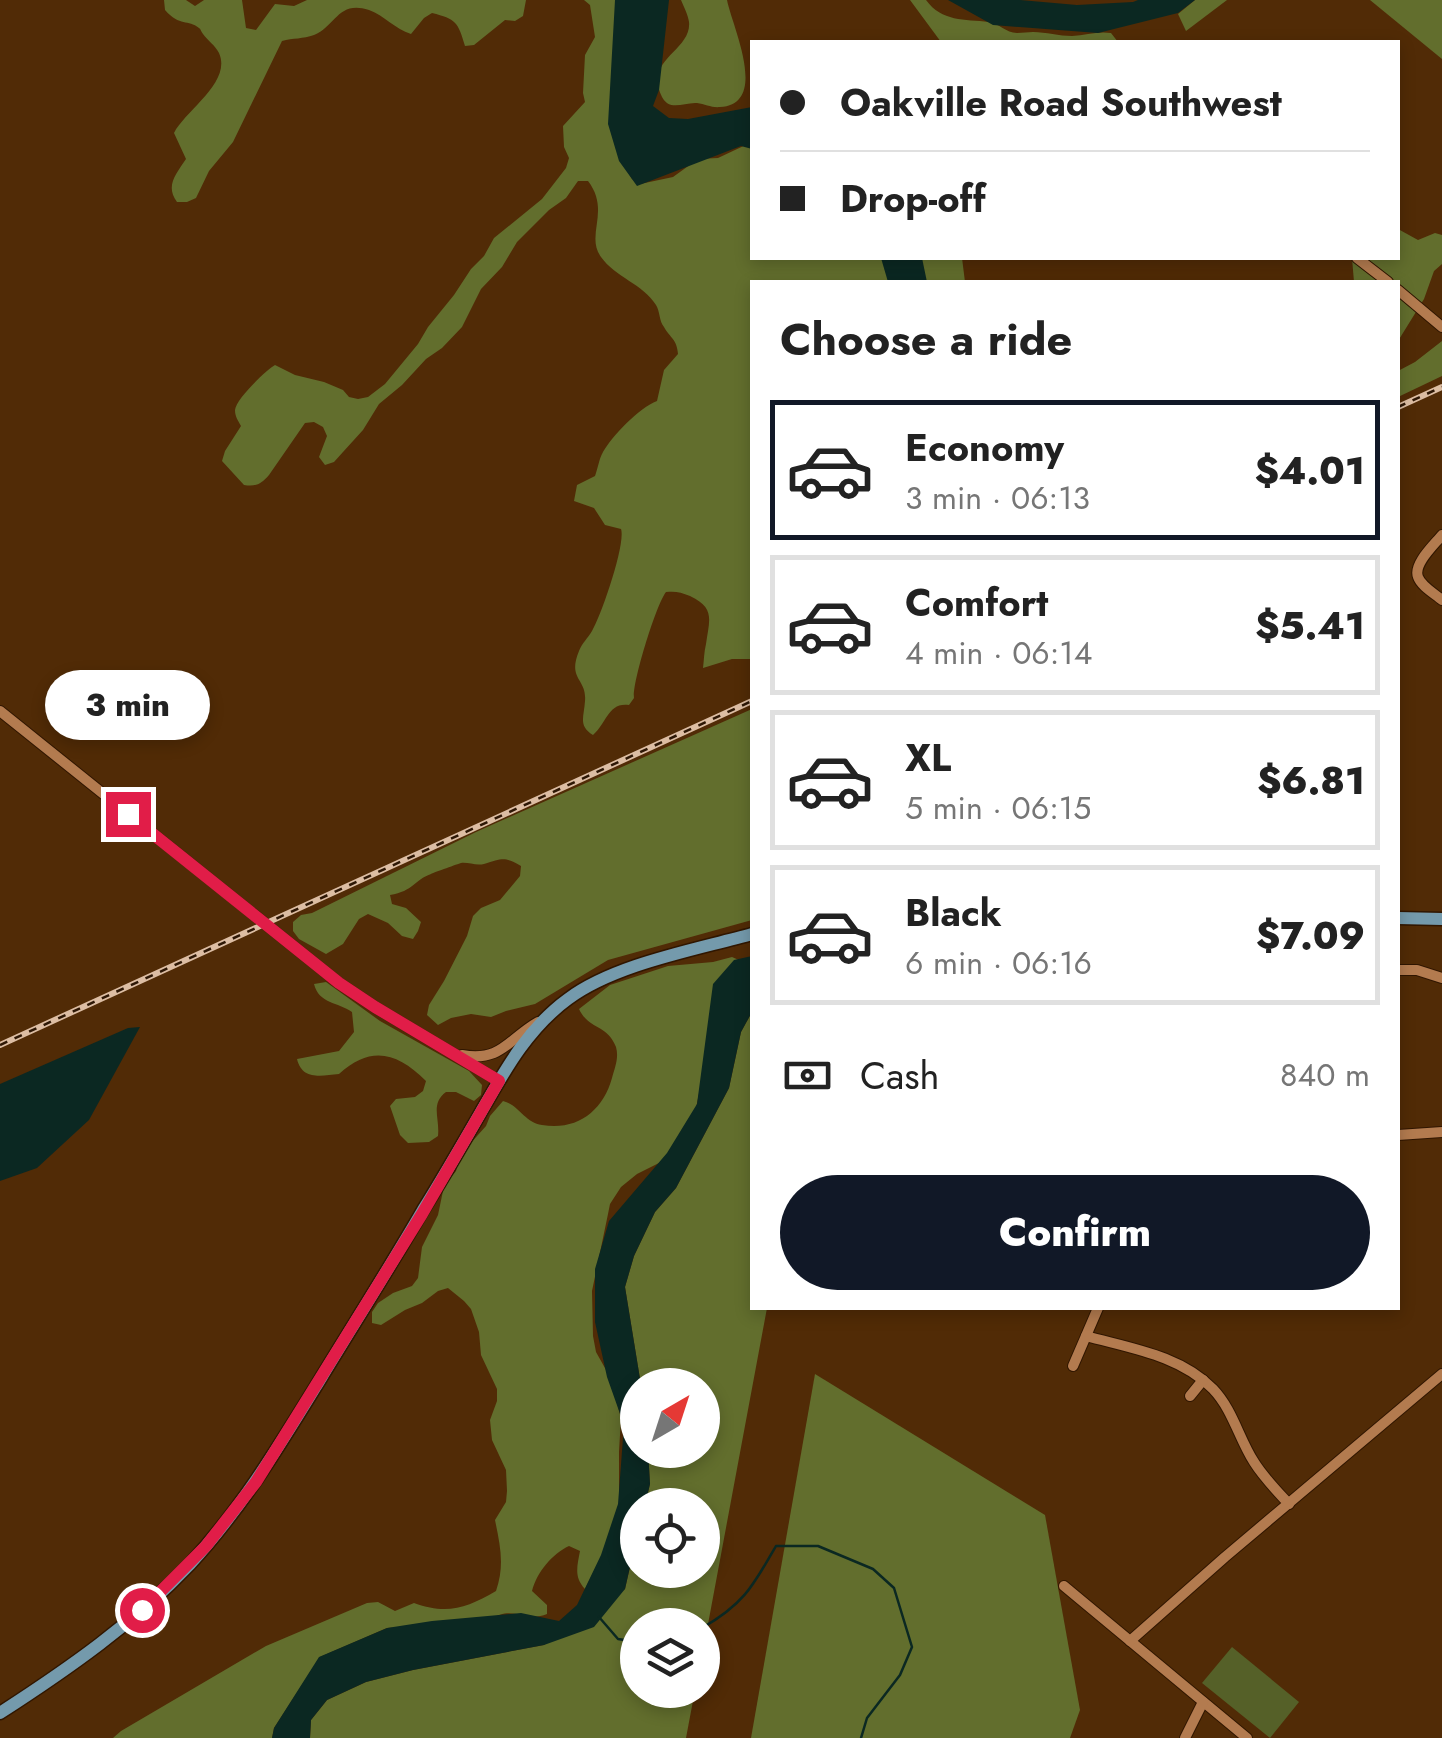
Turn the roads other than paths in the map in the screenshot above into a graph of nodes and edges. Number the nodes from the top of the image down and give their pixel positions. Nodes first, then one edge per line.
1 (1360, 260) edge
2 (1385, 280) edge
3 (1400, 292) edge
4 (1442, 327) edge
5 (1440, 538) edge
6 (1442, 600) edge
7 (0, 711) edge
8 (1400, 918) edge
9 (1442, 918) edge
10 (750, 935) edge
11 (1400, 970) edge
12 (1442, 978) edge
13 (543, 1019) junction
14 (454, 1054) junction
15 (499, 1081) junction
16 (1442, 1132) edge
17 (1400, 1135) edge
18 (1097, 1310) edge
19 (1086, 1336) junction
20 (1074, 1366) dead end
21 (1442, 1374) edge
22 (1203, 1380) junction
23 (1190, 1396) dead end
24 (1289, 1504) junction
25 (1064, 1586) dead end
26 (1130, 1641) junction
27 (1202, 1702) junction
28 (0, 1713) edge
29 (1185, 1738) edge
30 (1247, 1738) edge

1 - 2 street
3 - 4 street
5 - 6 street
7 - 14 street
8 - 9 main road
10 - 13 main road
11 - 12 street
13 - 14 street
13 - 15 main road
14 - 15 street
15 - 28 main road
16 - 17 street
18 - 19 street
19 - 20 street
19 - 22 street
21 - 24 street
22 - 23 street
22 - 24 street
24 - 26 street
25 - 26 street
26 - 27 street
27 - 29 street
27 - 30 street

